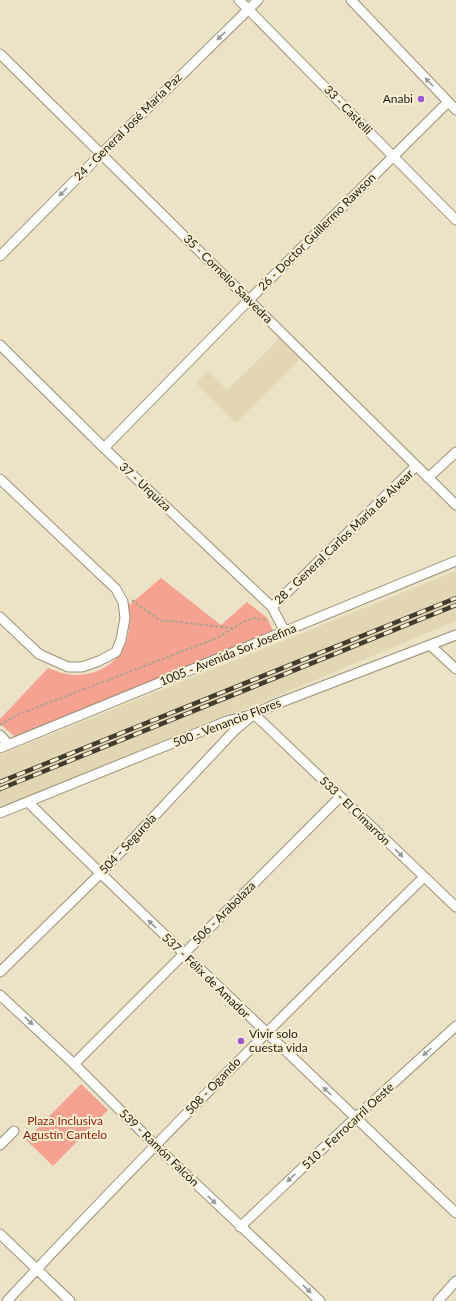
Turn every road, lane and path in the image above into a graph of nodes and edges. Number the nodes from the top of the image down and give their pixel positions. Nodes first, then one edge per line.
1 (239, 0) edge
2 (258, 0) edge
3 (351, 0) edge
4 (249, 9) junction
5 (0, 54) edge
6 (448, 102) junction
7 (456, 110) edge
8 (101, 154) junction
9 (393, 156) junction
10 (456, 220) edge
11 (0, 256) edge
12 (250, 300) junction
13 (0, 345) edge
14 (104, 448) junction
15 (456, 452) edge
16 (416, 466) junction
17 (428, 478) junction
18 (0, 479) edge
19 (456, 505) edge
20 (456, 561) edge
21 (116, 589) junction
22 (272, 607) junction
23 (0, 617) edge
24 (281, 623) junction
25 (233, 628) junction
26 (285, 632) junction
27 (456, 635) edge
28 (430, 645) junction
29 (456, 669) edge
30 (254, 714) junction
31 (0, 725) edge
32 (0, 735) edge
33 (4, 746) edge
34 (340, 797) junction
35 (28, 802) junction
36 (0, 813) edge
37 (100, 874) junction
38 (424, 877) junction
39 (456, 907) edge
40 (183, 954) junction
41 (0, 972) edge
42 (0, 995) edge
43 (456, 1026) edge
44 (266, 1032) junction
45 (74, 1064) junction
46 (354, 1118) junction
47 (14, 1131) dead end
48 (155, 1145) junction
49 (0, 1146) edge
50 (456, 1213) edge
51 (240, 1227) junction
52 (0, 1234) edge
53 (37, 1269) junction
54 (456, 1281) edge
55 (8, 1301) edge
56 (70, 1301) edge
57 (320, 1301) edge
58 (438, 1301) edge

1 - 4 street, 33 - Castelli
2 - 4 street, 24 - General José María Paz
6 -> 3 street
4 -> 8 street, 24 - General José María Paz
4 - 9 street, 33 - Castelli
5 - 8 street, 35 - Cornelio Saavedra
6 - 7 street
6 - 9 street, 26 - Doctor Guillermo Rawson
8 -> 11 street, 24 - General José María Paz
8 - 12 street, 35 - Cornelio Saavedra
9 - 10 street, 33 - Castelli
9 - 12 street, 26 - Doctor Guillermo Rawson
12 - 14 street, 26 - Doctor Guillermo Rawson
12 - 16 street, 35 - Cornelio Saavedra
13 - 14 street, 37 - Urquiza
14 - 22 street, 37 - Urquiza
15 - 17 street, 28 - General Carlos María de Alvear
16 - 17 street, 35 - Cornelio Saavedra
16 - 22 street, 28 - General Carlos María de Alvear
17 - 19 street, 35 - Cornelio Saavedra
18 - 21 street
20 - 26 street, 1005 - Avenida Sor Josefina
21 - 23 street
21 - 25 path
22 - 24 street, 37 - Urquiza
24 - 25 path
24 - 26 street, 37 - Urquiza
25 - 31 path
26 - 33 street, 1005 - Avenida Sor Josefina
27 - 28 street, 500 - Venancio Flores
28 - 29 street
28 - 30 street, 500 - Venancio Flores
30 - 34 street, 533 - El Cimarrón
30 - 35 street, 500 - Venancio Flores
30 - 37 street, 504 - Segurola
32 - 33 street
34 -> 38 street, 533 - El Cimarrón
34 - 40 street, 506 - Arabolaza
35 - 36 street, 500 - Venancio Flores
35 - 37 street, 537 - Félix de Amador
40 -> 37 street, 537 - Félix de Amador
37 - 41 street, 504 - Segurola
38 - 39 street, 533 - El Cimarrón
38 - 44 street, 508 - Ogando
40 - 44 street, 537 - Félix de Amador
40 - 45 street, 506 - Arabolaza
42 -> 45 street, 539 - Ramón Falcón
43 -> 46 street, 510 - Ferrocarril Oeste
46 -> 44 street, 537 - Félix de Amador
44 - 48 street, 508 - Ogando
45 - 48 street, 539 - Ramón Falcón
46 - 50 street, 537 - Félix de Amador
46 -> 51 street, 510 - Ferrocarril Oeste
47 - 49 street
48 -> 51 street, 539 - Ramón Falcón
48 - 53 street, 508 - Ogando
51 -> 57 street, 539 - Ramón Falcón
52 - 53 street
53 - 55 street, 508 - Ogando
53 - 56 street
54 - 58 street

